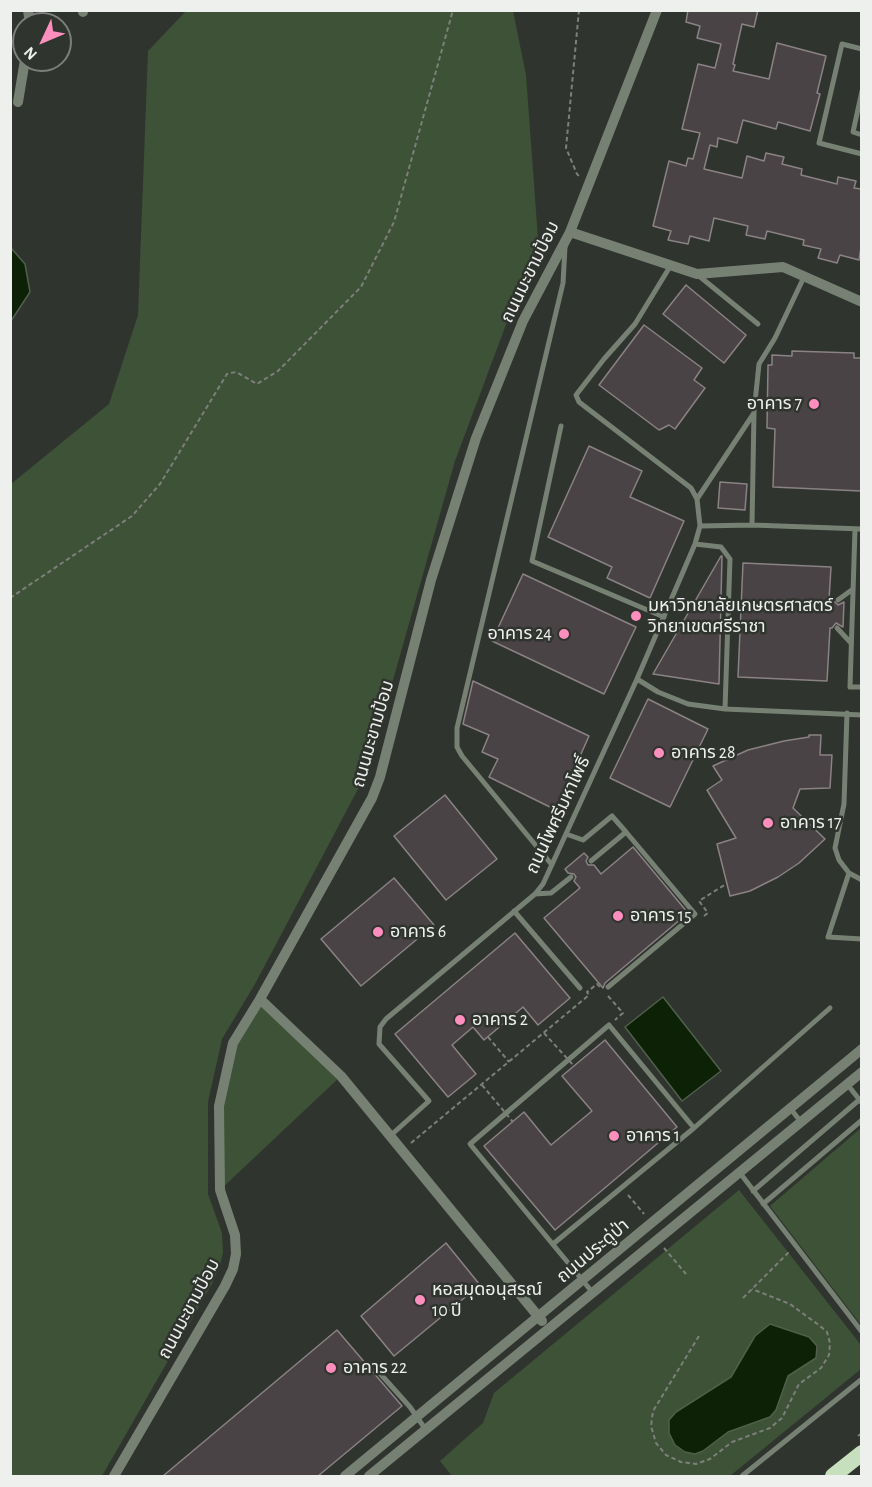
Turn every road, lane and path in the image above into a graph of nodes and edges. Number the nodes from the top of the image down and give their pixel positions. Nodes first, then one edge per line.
1 (453, 10) edge
2 (579, 10) edge
3 (657, 10) edge
4 (861, 49) edge
5 (23, 72) edge
6 (861, 91) edge
7 (18, 102) dead end
8 (861, 135) edge
9 (861, 154) edge
10 (589, 183) junction
11 (567, 236) junction
12 (671, 265) junction
13 (697, 274) junction
14 (804, 275) junction
15 (861, 302) edge
16 (758, 324) dead end
17 (754, 412) junction
18 (561, 426) dead end
19 (697, 499) junction
20 (700, 525) junction
21 (752, 525) junction
22 (858, 529) edge
23 (695, 544) junction
24 (853, 589) junction
25 (10, 598) edge
26 (838, 600) dead end
27 (664, 617) junction
28 (837, 628) dead end
29 (851, 643) junction
30 (637, 679) junction
31 (861, 687) edge
32 (725, 709) junction
33 (847, 713) junction
34 (861, 715) edge
35 (626, 832) junction
36 (566, 834) junction
37 (591, 861) dead end
38 (552, 865) junction
39 (849, 873) junction
40 (571, 877) dead end
41 (861, 880) edge
42 (535, 894) junction
43 (514, 911) junction
44 (861, 939) edge
45 (597, 984) dead end
46 (608, 987) dead end
47 (580, 988) dead end
48 (608, 996) dead end
49 (260, 999) junction
50 (830, 1008) dead end
51 (609, 1025) junction
52 (544, 1033) junction
53 (488, 1037) dead end
54 (861, 1050) edge
55 (509, 1062) junction
56 (574, 1066) dead end
57 (861, 1071) edge
58 (482, 1084) junction
59 (847, 1084) junction
60 (860, 1102) edge
61 (789, 1108) junction
62 (861, 1120) edge
63 (513, 1122) dead end
64 (801, 1122) junction
65 (694, 1128) junction
66 (390, 1136) junction
67 (411, 1143) dead end
68 (740, 1173) junction
69 (622, 1187) junction
70 (753, 1191) junction
71 (764, 1204) junction
72 (644, 1213) dead end
73 (553, 1244) junction
74 (795, 1246) junction
75 (582, 1280) junction
76 (752, 1289) junction
77 (593, 1293) junction
78 (743, 1298) dead end
79 (539, 1317) junction
80 (549, 1329) junction
81 (861, 1332) edge
82 (699, 1336) dead end
83 (376, 1369) dead end
84 (861, 1379) edge
85 (417, 1418) junction
86 (426, 1430) junction
87 (861, 1433) edge
88 (860, 1445) edge
89 (114, 1476) edge
90 (345, 1476) edge
91 (369, 1476) edge
92 (742, 1476) edge
93 (833, 1476) edge

1 - 25 path
2 - 10 path
3 - 10 street, ถนนมะขามป้อม
4 - 9 lane
5 - 7 street
6 - 8 lane
10 - 11 street, ถนนมะขามป้อม
11 - 12 street
11 - 38 lane
11 - 49 street, ถนนมะขามป้อม
12 - 13 street
12 - 19 lane
13 - 14 street
13 - 16 lane
14 - 15 street
14 - 17 lane
17 - 19 lane
17 - 21 lane
18 - 27 lane
19 - 20 lane
20 - 21 lane
20 - 23 lane, ถนนโพศรีมหาโพธิ์
21 - 22 lane
22 - 24 lane
23 - 27 lane, ถนนโพศรีมหาโพธิ์
23 - 32 lane
24 - 26 lane
24 - 29 lane
27 - 30 lane, ถนนโพศรีมหาโพธิ์
28 - 29 lane
29 - 31 lane
30 - 32 lane
30 - 36 lane, ถนนโพศรีมหาโพธิ์
32 - 33 lane
33 - 34 lane
33 - 39 lane
35 - 36 lane
35 - 37 lane
35 - 46 lane
36 - 38 lane, ถนนโพศรีมหาโพธิ์
38 - 42 lane, ถนนโพศรีมหาโพธิ์
39 - 41 lane
39 - 44 lane
40 - 42 lane
42 - 43 lane, ถนนโพศรีมหาโพธิ์
43 - 47 lane
43 - 66 lane, ถนนโพศรีมหาโพธิ์
45 - 52 path
48 - 51 path
49 - 66 street
49 - 89 street, ถนนมะขามป้อม
50 - 65 lane
51 - 65 lane
51 - 73 lane
52 - 55 path
52 - 56 path, bridge
53 - 55 path
54 - 61 street, ถนนประดู่ป่า
55 - 58 path
57 - 59 street, ถนนประดู่ป่า
58 - 63 path, bridge
58 - 67 path
59 - 60 lane
59 - 64 street, ถนนประดู่ป่า
60 - 70 lane
61 - 64 lane
61 - 75 street, ถนนประดู่ป่า
62 - 71 lane
64 - 68 street, ถนนประดู่ป่า
65 - 69 lane
66 - 79 street
68 - 70 lane
68 - 77 street, ถนนประดู่ป่า
69 - 72 path
69 - 73 lane
70 - 71 lane
71 - 74 lane
73 - 75 lane
74 - 76 path
74 - 81 lane
75 - 77 lane
75 - 79 street, ถนนประดู่ป่า
76 - 78 path
76 - 82 path
77 - 80 street, ถนนประดู่ป่า
79 - 80 street
79 - 85 street, ถนนประดู่ป่า
80 - 86 street, ถนนประดู่ป่า
83 - 85 lane
84 - 92 lane
85 - 86 lane
85 - 90 street, ถนนประดู่ป่า
86 - 91 street, ถนนประดู่ป่า
87 - 88 path
88 - 93 highway

